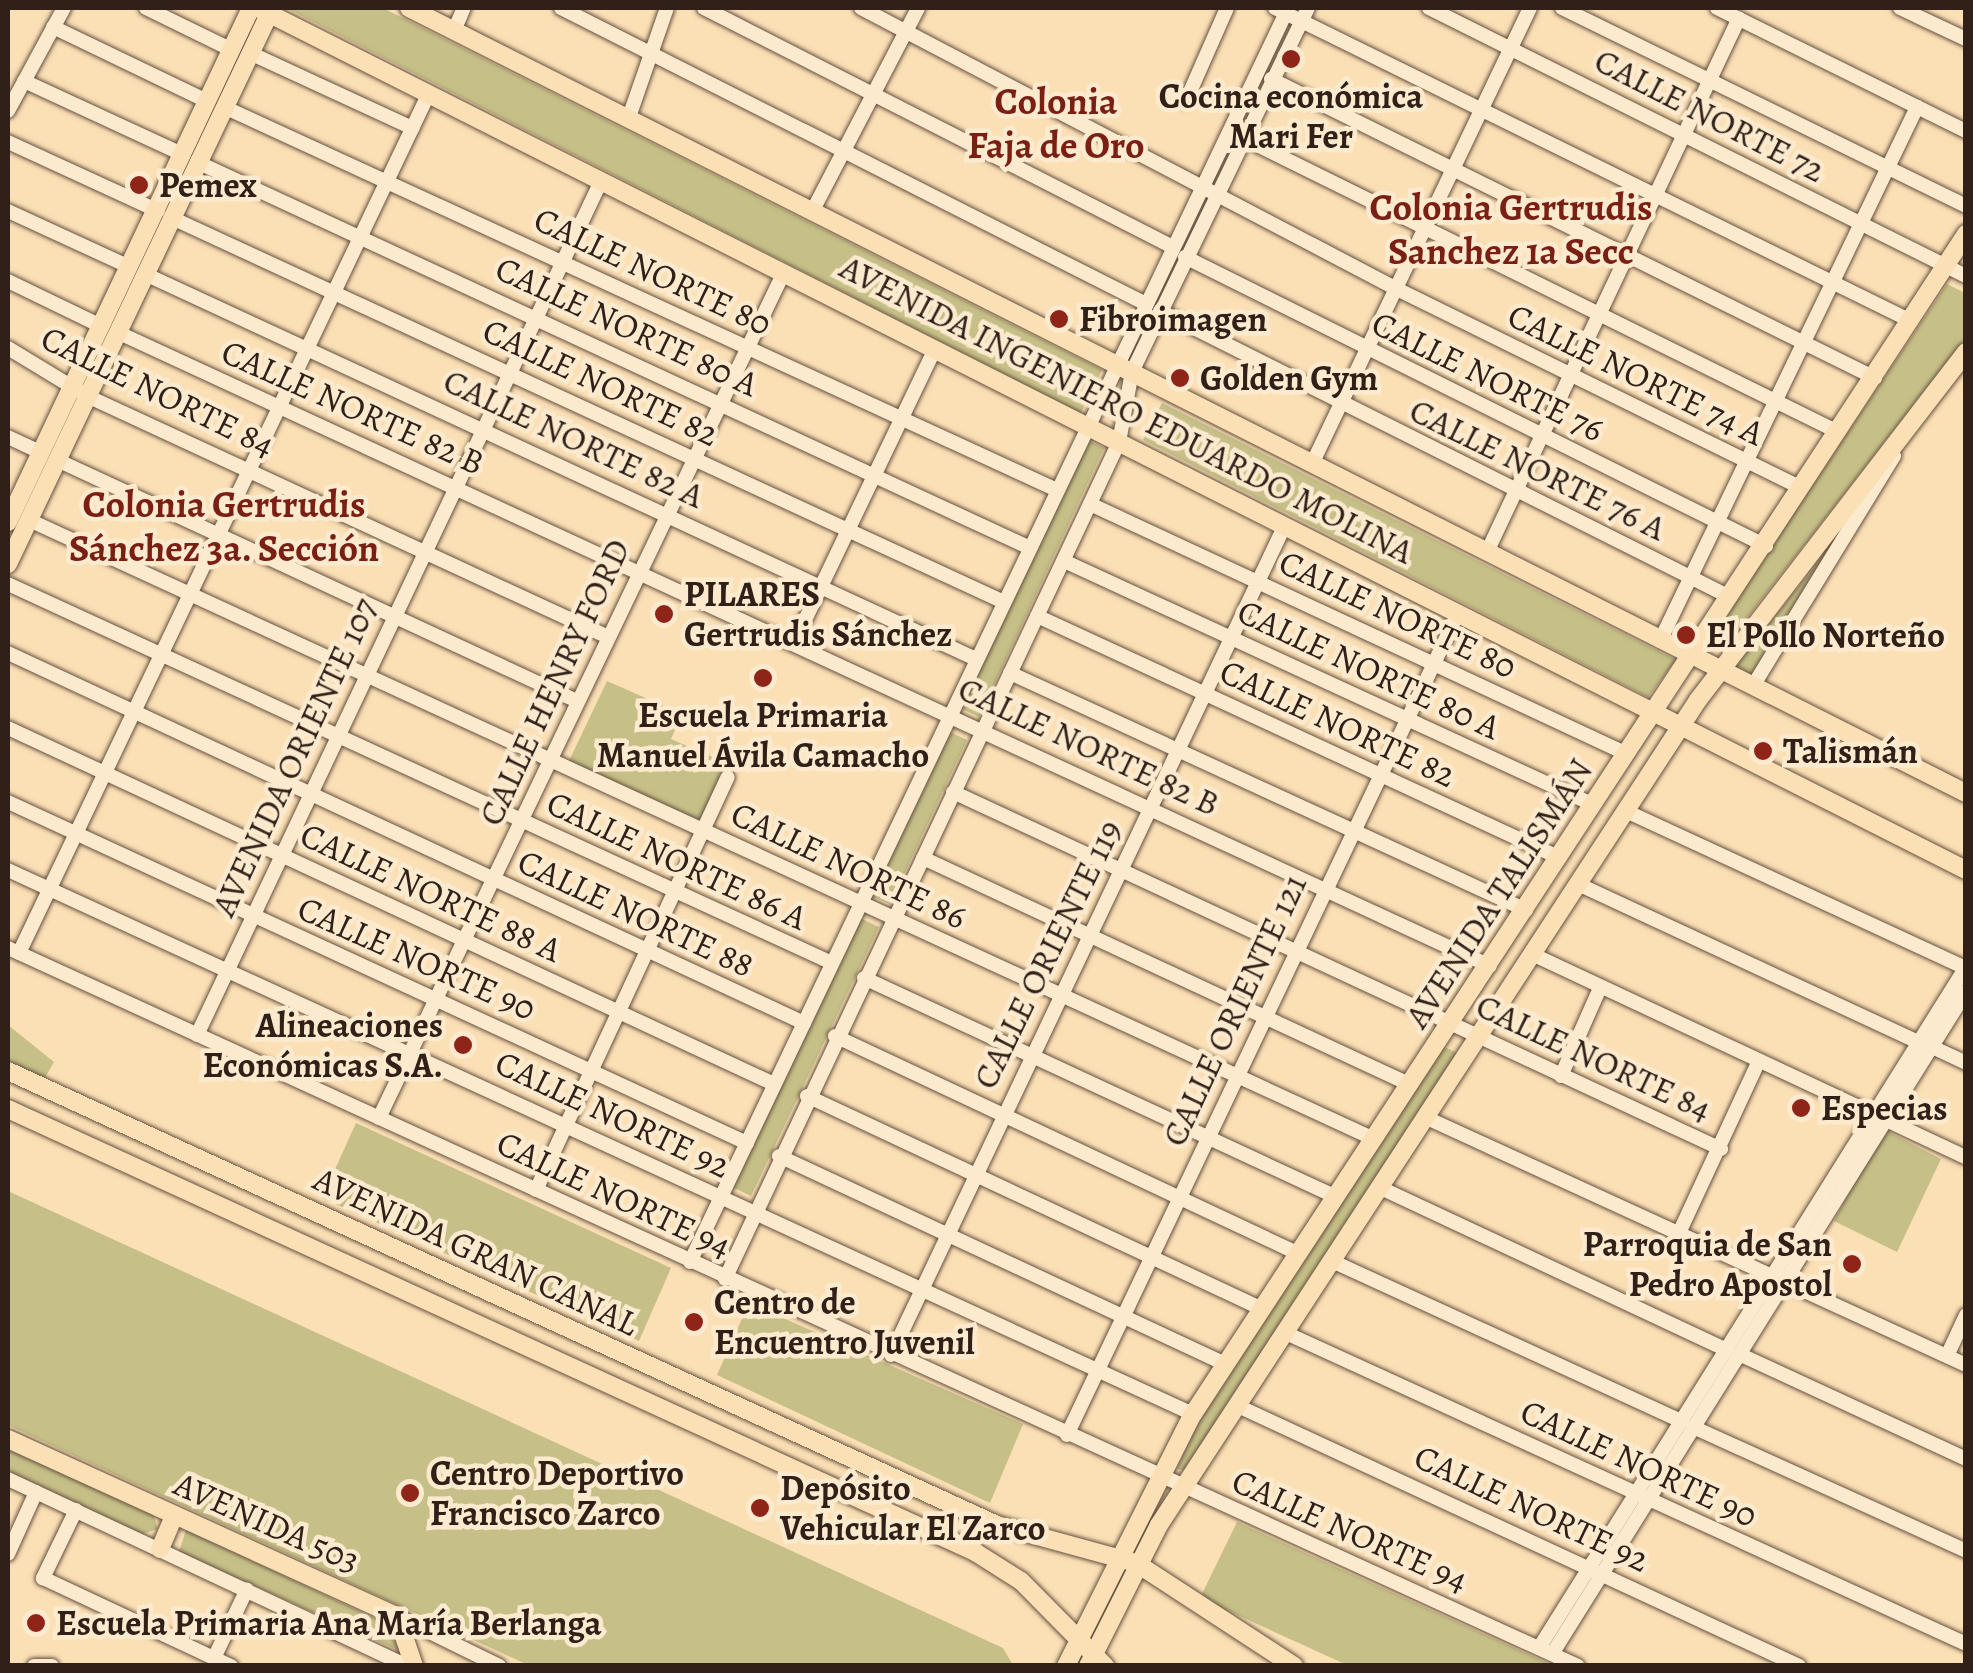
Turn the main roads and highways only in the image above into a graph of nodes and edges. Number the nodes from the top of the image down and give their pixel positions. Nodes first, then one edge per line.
1 (409, 8) edge
2 (263, 9) edge
3 (1966, 234) edge
4 (1966, 352) edge
5 (14, 516) edge
6 (8, 564) edge
7 (1692, 656) junction
8 (1719, 669) junction
9 (1674, 684) junction
10 (1698, 700) junction
11 (1655, 711) junction
12 (1682, 726) junction
13 (1966, 794) edge
14 (1966, 870) edge
15 (8, 1071) edge
16 (8, 1109) edge
17 (8, 1439) edge
18 (174, 1516) junction
19 (160, 1549) road end
20 (1117, 1560) junction
21 (1136, 1563) junction
22 (1108, 1600) junction
23 (1080, 1640) junction
24 (1095, 1662) edge
25 (411, 1666) edge
26 (1066, 1666) edge
27 (1294, 1666) edge

1 - 7 main road, AVENIDA INGENIERO EDUARDO MOLINA
2 - 5 main road
2 - 11 main road, AVENIDA INGENIERO EDUARDO MOLINA
3 - 7 main road, AVENIDA TALISMÁN
4 - 8 main road, AVENIDA TALISMÁN
5 - 6 main road
7 - 8 main road, AVENIDA INGENIERO EDUARDO MOLINA
7 - 9 main road, AVENIDA TALISMÁN
8 - 10 main road, AVENIDA TALISMÁN
8 - 13 main road, AVENIDA INGENIERO EDUARDO MOLINA
9 - 10 main road
9 - 11 main road, AVENIDA TALISMÁN
10 - 12 main road, AVENIDA TALISMÁN
11 - 12 main road, AVENIDA INGENIERO EDUARDO MOLINA
11 - 20 main road, AVENIDA TALISMÁN
12 - 14 main road, AVENIDA INGENIERO EDUARDO MOLINA
12 - 21 main road, AVENIDA TALISMÁN
15 - 20 main road, AVENIDA GRAN CANAL
16 - 23 main road, AVENIDA GRAN CANAL
17 - 18 main road, AVENIDA 503
18 - 19 main road
18 - 25 main road, AVENIDA 503
20 - 21 main road, AVENIDA GRAN CANAL
20 - 22 main road, AVENIDA TALISMÁN
21 - 22 main road, AVENIDA TALISMÁN
21 - 27 main road, AVENIDA GRAN CANAL
22 - 23 main road
22 - 24 main road
23 - 24 main road, AVENIDA GRAN CANAL
23 - 26 main road

